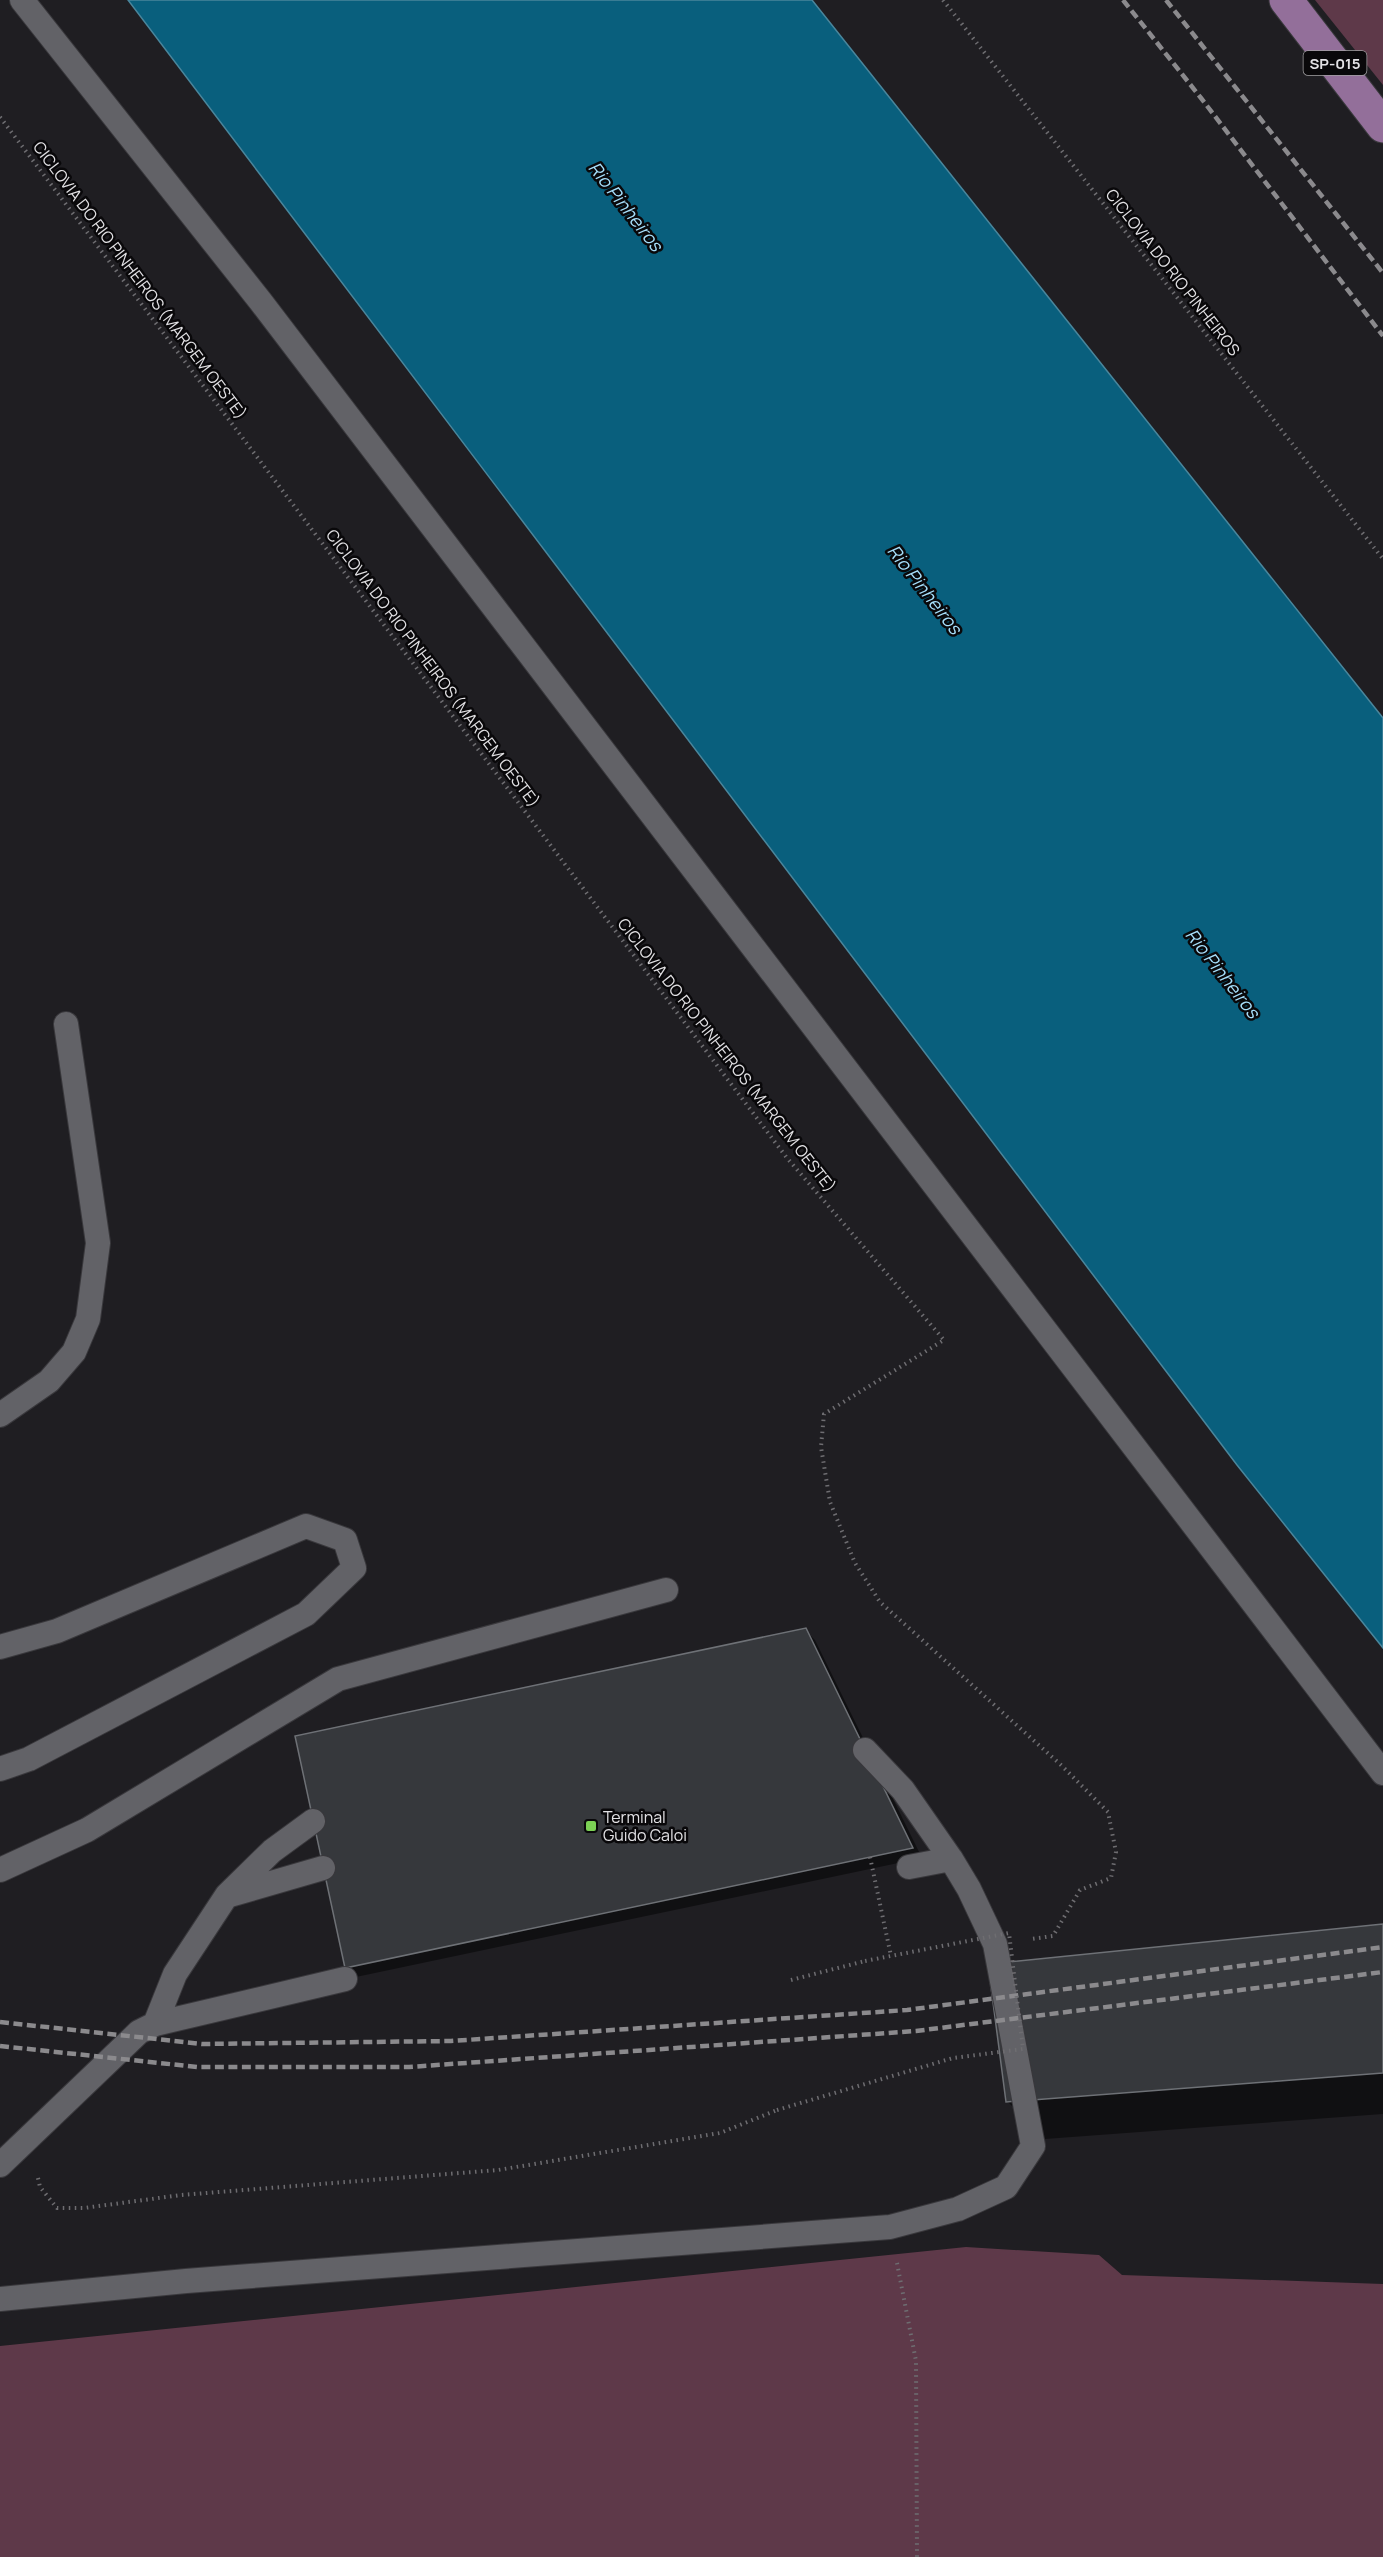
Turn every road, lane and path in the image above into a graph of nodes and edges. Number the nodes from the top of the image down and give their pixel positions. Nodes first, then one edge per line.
1 (22, 0) edge
2 (944, 0) edge
3 (1286, 0) edge
4 (0, 117) edge
5 (1383, 126) edge
6 (1383, 559) edge
7 (66, 1023) dead end
8 (0, 1415) edge
9 (666, 1590) dead end
10 (0, 1647) edge
11 (865, 1750) dead end
12 (0, 1769) edge
13 (1383, 1773) edge
14 (313, 1821) dead end
15 (870, 1857) dead end
16 (951, 1859) junction
17 (909, 1867) dead end
18 (323, 1868) dead end
19 (0, 1870) edge
20 (227, 1895) junction
21 (1030, 1939) dead end
22 (891, 1956) junction
23 (345, 1979) dead end
24 (791, 1980) dead end
25 (155, 2024) junction
26 (28, 2136) junction
27 (0, 2165) edge
28 (890, 2227) junction
29 (0, 2299) edge
30 (917, 2557) edge

1 - 13 lane
2 - 6 path, CICLOVIA DO RIO PINHEIROS
3 - 5 highway, SP-015
4 - 21 path, CICLOVIA DO RIO PINHEIROS (MARGEM OESTE)
7 - 8 lane
9 - 19 lane
10 - 12 lane
11 - 16 lane
14 - 20 lane
15 - 22 path, bridge
16 - 17 lane
16 - 28 lane
18 - 20 lane
20 - 25 lane
22 - 24 path, bridge
22 - 26 path, bridge
23 - 25 lane
25 - 26 lane
26 - 27 lane
28 - 29 lane
28 - 30 path

